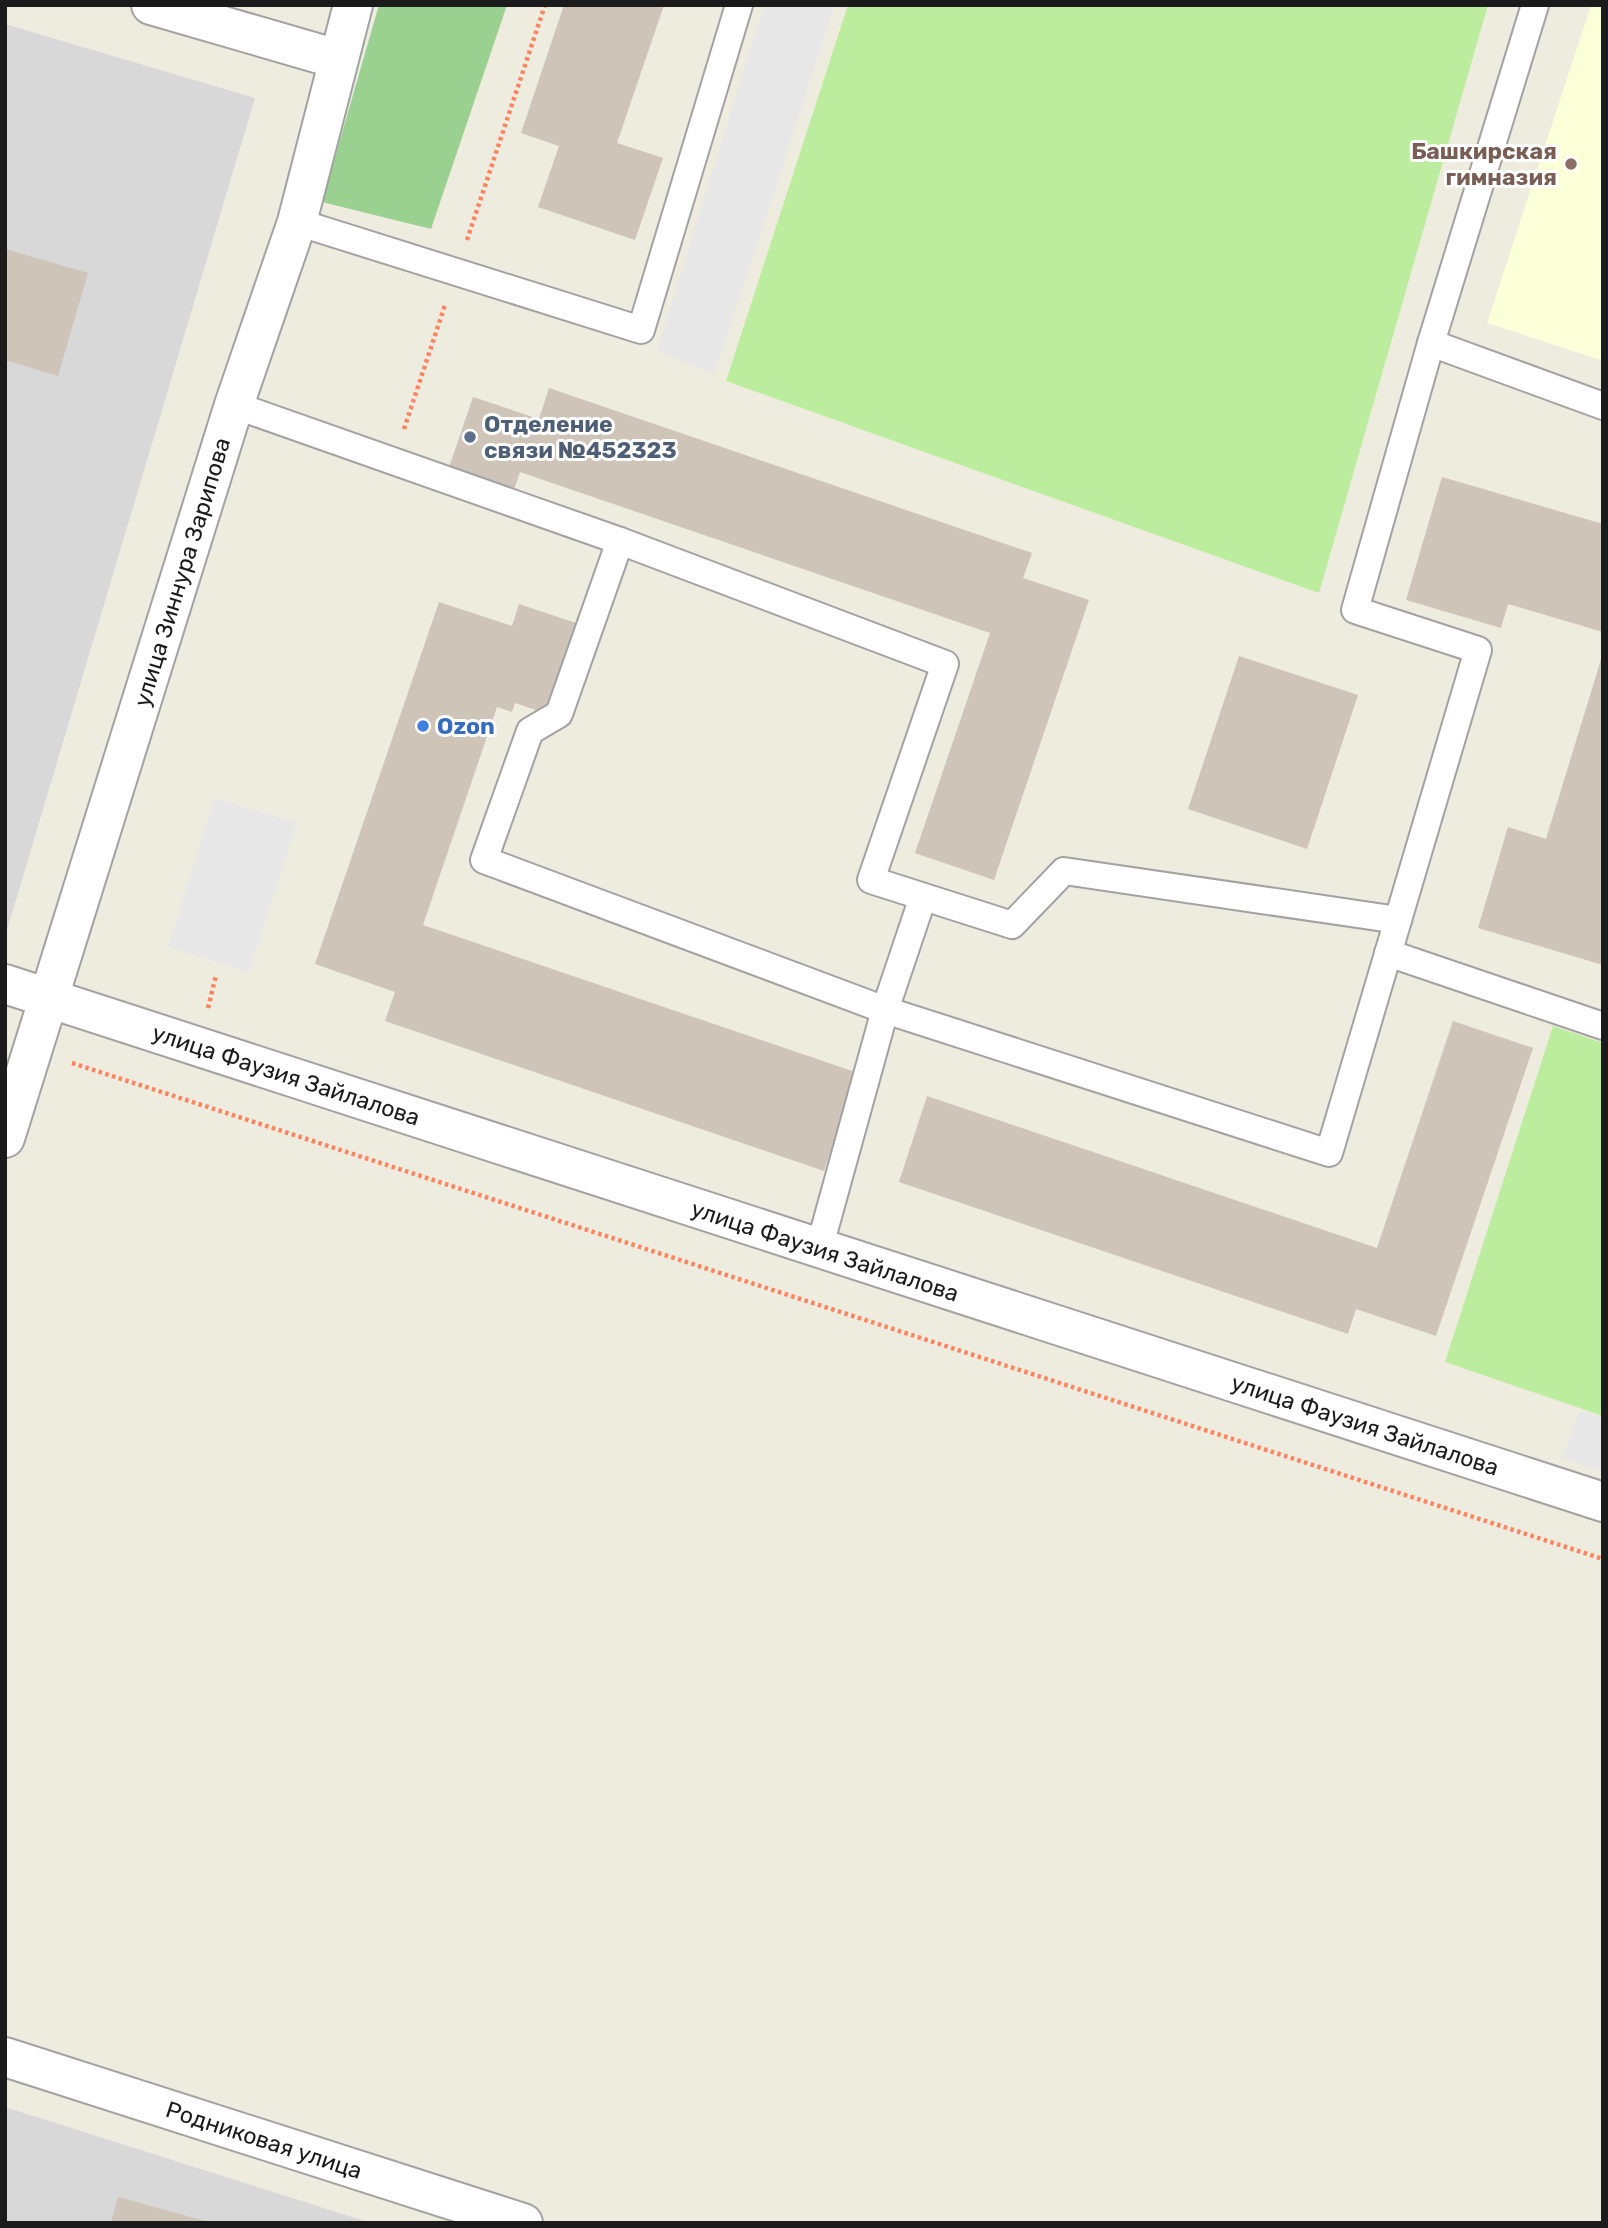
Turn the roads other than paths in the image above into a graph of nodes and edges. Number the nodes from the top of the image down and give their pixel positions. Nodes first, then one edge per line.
1 (150, 5) edge
2 (353, 5) edge
3 (739, 5) edge
4 (1535, 5) edge
5 (337, 59) junction
6 (296, 222) junction
7 (1431, 343) junction
8 (234, 405) junction
9 (1603, 406) edge
10 (620, 541) junction
11 (923, 897) junction
12 (1398, 920) junction
13 (1388, 953) junction
14 (5, 984) edge
15 (48, 997) junction
16 (886, 1010) junction
17 (1603, 1026) edge
18 (5, 1138) edge
19 (819, 1249) junction
20 (1603, 1502) edge
21 (5, 2057) edge
22 (523, 2223) edge

1 - 5 street
2 - 5 street, улица Зиннура Зарипова
3 - 6 lane
4 - 7 lane
5 - 6 street, улица Зиннура Зарипова
6 - 8 street, улица Зиннура Зарипова
7 - 9 lane
7 - 12 lane
8 - 10 lane
8 - 15 street, улица Зиннура Зарипова
10 - 11 lane
10 - 16 lane
11 - 12 lane
11 - 16 lane
12 - 13 lane
13 - 16 lane
13 - 17 lane
14 - 15 street, улица Фаузия Зайлалова
15 - 18 street, улица Зиннура Зарипова
15 - 19 street, улица Фаузия Зайлалова
16 - 19 lane
19 - 20 street, улица Фаузия Зайлалова
21 - 22 street, Родниковая улица

